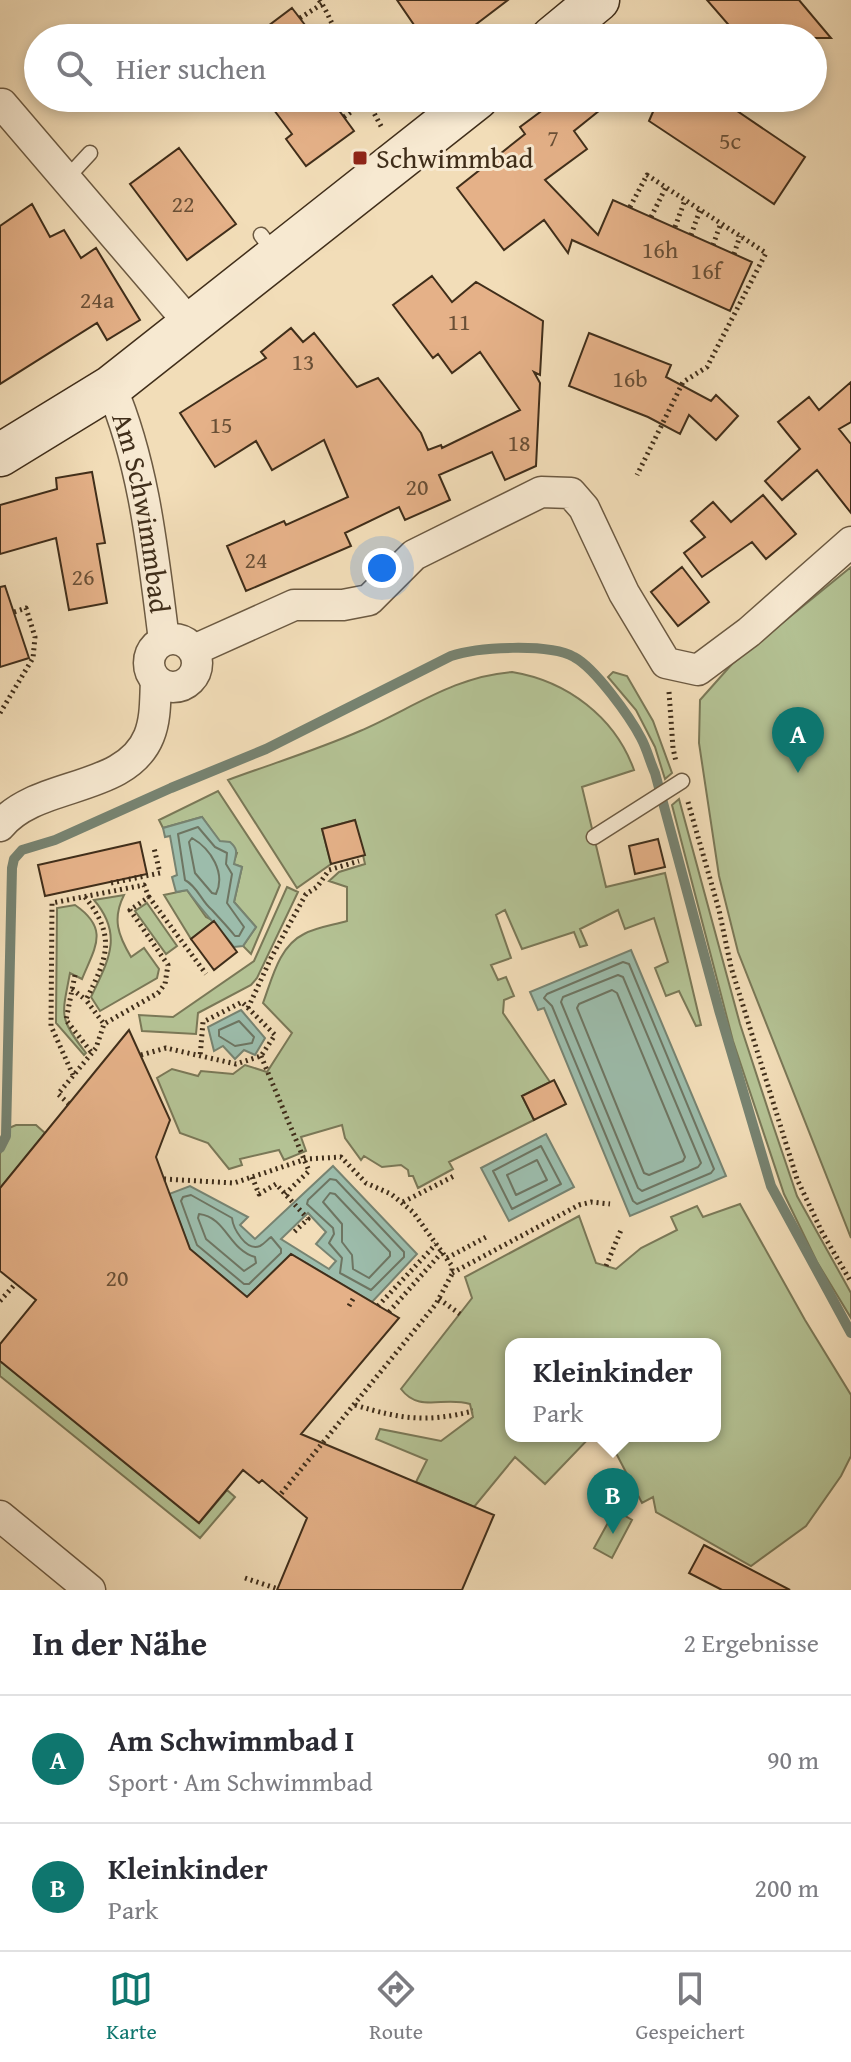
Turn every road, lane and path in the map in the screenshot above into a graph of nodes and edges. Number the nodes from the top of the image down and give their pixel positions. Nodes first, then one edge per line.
1 (598, 0) edge
2 (321, 2) edge
3 (300, 18) dead end
4 (331, 24) edge
5 (569, 24) edge
6 (2, 104) dead end
7 (350, 112) edge
8 (374, 112) edge
9 (449, 112) edge
10 (344, 117) dead end
11 (388, 139) dead end
12 (90, 153) dead end
13 (66, 179) junction
14 (666, 187) junction
15 (685, 200) junction
16 (630, 207) dead end
17 (700, 210) junction
18 (651, 217) dead end
19 (721, 223) junction
20 (675, 227) dead end
21 (691, 235) dead end
22 (740, 236) junction
23 (713, 245) dead end
24 (734, 254) dead end
25 (192, 326) junction
26 (111, 387) junction
27 (0, 455) edge
28 (637, 475) dead end
29 (851, 542) edge
30 (14, 612) dead end
31 (164, 640) junction
32 (194, 650) junction
33 (666, 663) junction
34 (156, 681) junction
35 (0, 713) edge
36 (679, 783) junction
37 (0, 826) edge
38 (594, 837) dead end
39 (154, 848) dead end
40 (359, 861) dead end
41 (113, 891) junction
42 (84, 897) junction
43 (149, 897) junction
44 (206, 974) dead end
45 (75, 975) dead end
46 (72, 989) junction
47 (86, 1000) junction
48 (248, 1008) junction
49 (104, 1024) junction
50 (92, 1053) junction
51 (141, 1055) dead end
52 (261, 1056) junction
53 (200, 1057) junction
54 (73, 1076) junction
55 (69, 1104) dead end
56 (306, 1159) junction
57 (456, 1175) dead end
58 (252, 1177) junction
59 (164, 1179) dead end
60 (285, 1194) junction
61 (403, 1202) junction
62 (610, 1204) dead end
63 (621, 1230) dead end
64 (292, 1234) dead end
65 (488, 1236) dead end
66 (436, 1244) junction
67 (442, 1252) junction
68 (447, 1258) junction
69 (606, 1266) dead end
70 (452, 1274) junction
71 (851, 1282) edge
72 (16, 1283) dead end
73 (1, 1297) edge
74 (353, 1299) dead end
75 (439, 1299) junction
76 (349, 1306) dead end
77 (378, 1306) dead end
78 (389, 1312) dead end
79 (460, 1314) dead end
80 (355, 1405) junction
81 (473, 1411) dead end
82 (280, 1495) dead end
83 (0, 1516) edge
84 (245, 1578) dead end
85 (278, 1589) edge
86 (90, 1590) edge

1 - 5 street
2 - 3 path
2 - 4 path
6 - 13 street
7 - 10 path
8 - 11 path
9 - 25 street
12 - 13 lane
13 - 25 street
14 - 15 path
14 - 16 path
14 - 18 path
15 - 17 path
15 - 20 path
17 - 19 path
17 - 21 path
19 - 22 path
19 - 23 path
22 - 24 path
22 - 28 path
25 - 26 street
26 - 27 street
26 - 31 street, Am Schwimmbad
29 - 33 street
30 - 35 path
31 - 32 street
31 - 34 street
32 - 33 street
32 - 34 street
33 - 36 path
34 - 37 street
36 - 38 lane
36 - 71 path
39 - 41 path
40 - 48 path
41 - 42 path
41 - 43 path
42 - 47 path
42 - 54 path
43 - 44 path
43 - 49 path
45 - 46 path
46 - 47 path
46 - 50 path
47 - 49 path
48 - 52 path
48 - 53 path
49 - 50 path
50 - 54 path
51 - 53 path
52 - 53 path
52 - 56 path
54 - 55 path
56 - 58 path
56 - 60 path
56 - 61 path
57 - 61 path
58 - 59 path
58 - 60 path
60 - 64 path
61 - 66 path
62 - 70 path
63 - 69 path
65 - 68 path
66 - 67 path
66 - 77 path
67 - 68 path
67 - 78 path
68 - 70 path
70 - 75 path
72 - 73 path
74 - 76 path
75 - 79 path
75 - 80 path
80 - 81 path
80 - 82 path
83 - 86 street
84 - 85 path

